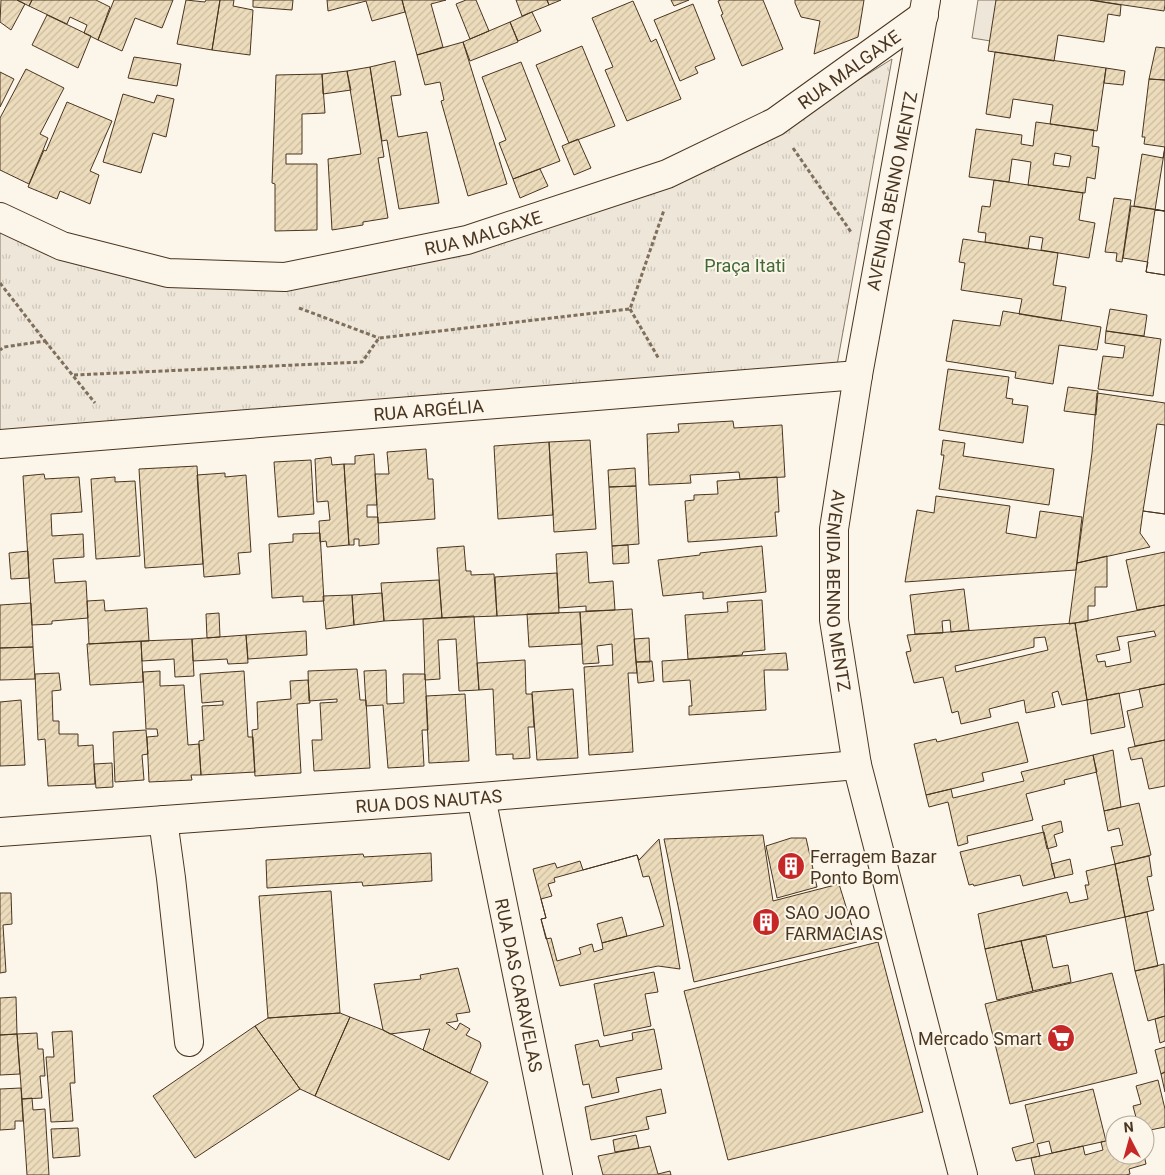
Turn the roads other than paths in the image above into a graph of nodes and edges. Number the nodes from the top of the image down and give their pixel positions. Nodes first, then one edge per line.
1 (925, 8) edge
2 (0, 217) edge
3 (858, 375) junction
4 (0, 444) edge
5 (857, 766) junction
6 (481, 797) junction
7 (163, 820) junction
8 (0, 832) edge
9 (189, 1042) dead end
10 (558, 1175) edge
11 (963, 1175) edge

1 - 2 street, RUA MALGAXE
1 - 3 street, AVENIDA BENNO MENTZ
3 - 4 street, RUA ARGÉLIA
3 - 5 street, AVENIDA BENNO MENTZ
5 - 6 street, RUA DOS NAUTAS
5 - 11 street, AVENIDA BENNO MENTZ
6 - 7 street, RUA DOS NAUTAS
6 - 10 street, RUA DAS CARAVELAS
7 - 8 street, RUA DOS NAUTAS
7 - 9 street

